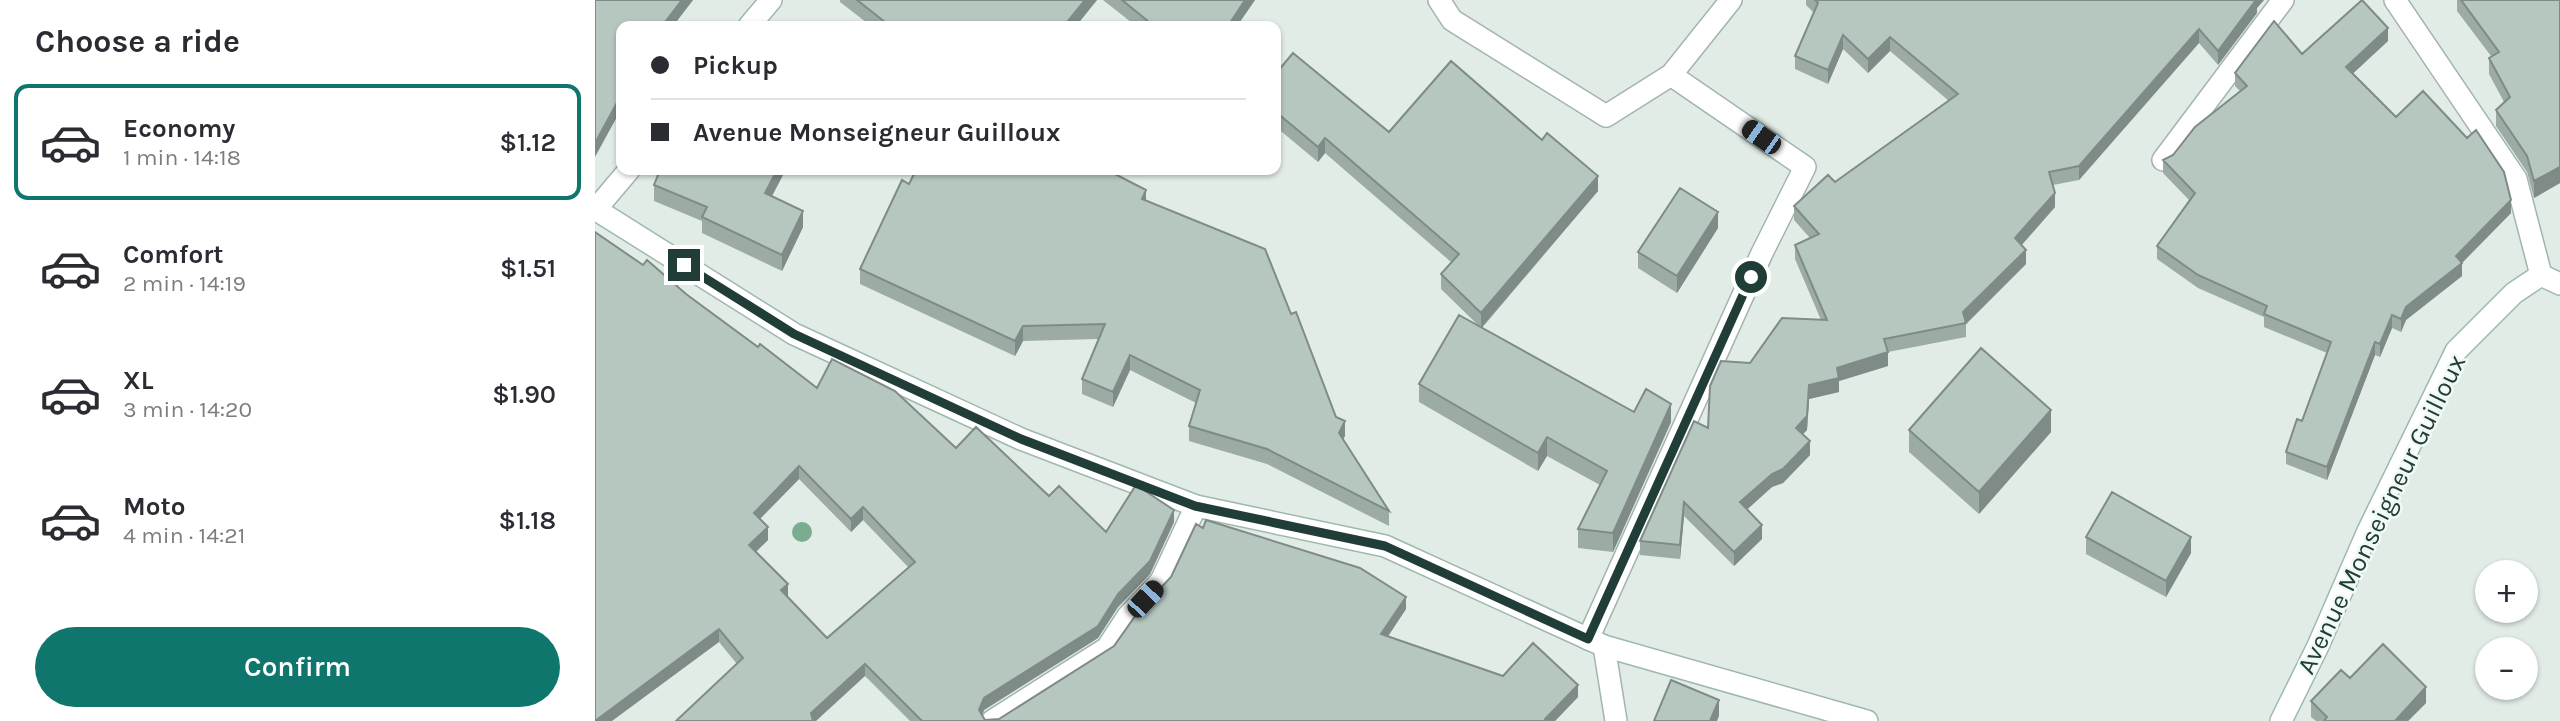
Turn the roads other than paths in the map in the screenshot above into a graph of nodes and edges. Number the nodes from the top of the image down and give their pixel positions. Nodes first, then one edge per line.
1 (771, 0) edge
2 (1439, 0) edge
3 (1731, 0) edge
4 (2283, 0) edge
5 (2395, 0) edge
6 (753, 21) edge
7 (1671, 75) junction
8 (2163, 160) edge
9 (625, 175) edge
10 (596, 209) edge
11 (2551, 279) edge
12 (1195, 506) junction
13 (1596, 643) junction
14 (992, 721) edge
15 (1616, 721) edge
16 (1867, 721) edge
17 (2281, 721) edge

1 - 6 street
2 - 7 street
3 - 7 street
4 - 8 street
5 - 11 street
7 - 13 street
9 - 10 street
10 - 12 street
11 - 17 street, Avenue Monseigneur Guilloux
12 - 13 street
12 - 14 street
13 - 15 street
13 - 16 street

